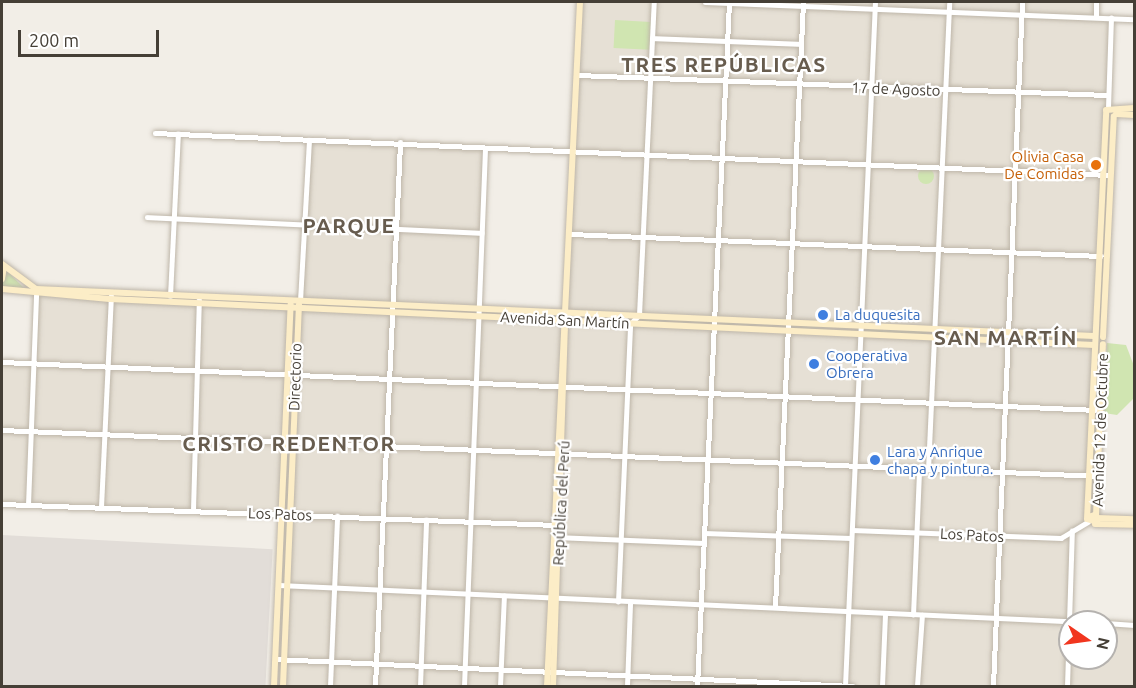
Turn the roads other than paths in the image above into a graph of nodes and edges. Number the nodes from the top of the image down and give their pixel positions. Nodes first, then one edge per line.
1 (580, 2) edge
2 (654, 2) edge
3 (705, 2) edge
4 (729, 2) edge
5 (875, 2) edge
6 (949, 2) edge
7 (1022, 2) edge
8 (1096, 2) edge
9 (802, 3) edge
10 (874, 8) junction
11 (949, 12) junction
12 (1022, 14) junction
13 (1095, 17) junction
14 (1111, 18) junction
15 (1134, 19) edge
16 (652, 38) junction
17 (727, 41) junction
18 (801, 45) junction
19 (577, 75) junction
20 (651, 78) junction
21 (726, 82) junction
22 (799, 85) junction
23 (871, 89) junction
24 (945, 90) junction
25 (1018, 91) junction
26 (1108, 95) junction
27 (1134, 108) edge
28 (1112, 112) junction
29 (1134, 115) edge
30 (155, 133) dead end
31 (178, 134) junction
32 (309, 140) junction
33 (400, 143) junction
34 (485, 148) junction
35 (574, 155) junction
36 (646, 158) junction
37 (722, 162) junction
38 (796, 165) junction
39 (868, 168) junction
40 (942, 171) junction
41 (1015, 173) junction
42 (1107, 175) junction
43 (147, 217) dead end
44 (175, 219) junction
45 (304, 225) junction
46 (394, 229) junction
47 (482, 233) junction
48 (571, 234) junction
49 (643, 236) junction
50 (719, 242) junction
51 (792, 245) junction
52 (864, 248) junction
53 (937, 252) junction
54 (1011, 255) junction
55 (1103, 256) junction
56 (2, 265) edge
57 (2, 279) edge
58 (2, 289) edge
59 (36, 292) junction
60 (110, 296) junction
61 (170, 296) junction
62 (199, 300) junction
63 (295, 304) junction
64 (391, 309) junction
65 (568, 312) junction
66 (479, 313) junction
67 (639, 315) junction
68 (716, 318) junction
69 (565, 321) junction
70 (788, 321) junction
71 (630, 324) junction
72 (861, 325) junction
73 (715, 327) junction
74 (934, 328) junction
75 (788, 331) junction
76 (1008, 332) junction
77 (861, 334) junction
78 (934, 338) junction
79 (1007, 340) junction
80 (1098, 340) junction
81 (2, 362) edge
82 (33, 364) junction
83 (108, 368) junction
84 (197, 372) junction
85 (287, 375) junction
86 (295, 375) junction
87 (388, 380) junction
88 (477, 384) junction
89 (563, 386) junction
90 (628, 388) junction
91 (712, 393) junction
92 (785, 397) junction
93 (857, 401) junction
94 (932, 405) junction
95 (1004, 408) junction
96 (1097, 410) junction
97 (2, 430) edge
98 (31, 431) junction
99 (105, 434) junction
100 (196, 438) junction
101 (284, 441) junction
102 (292, 442) junction
103 (386, 446) junction
104 (474, 449) junction
105 (560, 451) junction
106 (625, 455) junction
107 (709, 459) junction
108 (781, 464) junction
109 (855, 468) junction
110 (919, 470) junction
111 (928, 470) junction
112 (999, 472) junction
113 (1094, 476) junction
114 (2, 504) edge
115 (28, 505) junction
116 (101, 507) junction
117 (193, 510) junction
118 (281, 513) junction
119 (290, 514) junction
120 (337, 516) junction
121 (382, 517) junction
122 (1093, 519) junction
123 (1134, 519) edge
124 (426, 520) junction
125 (470, 522) junction
126 (556, 525) junction
127 (1134, 525) edge
128 (852, 530) junction
129 (1072, 531) junction
130 (704, 533) junction
131 (916, 533) junction
132 (778, 535) junction
133 (999, 536) junction
134 (556, 537) junction
135 (851, 538) junction
136 (621, 541) junction
137 (704, 543) junction
138 (279, 585) junction
139 (287, 585) junction
140 (335, 588) junction
141 (380, 590) junction
142 (424, 592) junction
143 (468, 594) junction
144 (504, 596) junction
145 (554, 598) junction
146 (618, 602) junction
147 (630, 603) junction
148 (702, 605) junction
149 (775, 607) junction
150 (1070, 610) edge
151 (848, 612) junction
152 (885, 614) junction
153 (913, 615) junction
154 (922, 615) junction
155 (995, 618) junction
156 (1058, 621) edge
157 (1118, 624) edge
158 (1134, 625) edge
159 (276, 659) junction
160 (284, 659) junction
161 (332, 662) junction
162 (376, 664) junction
163 (421, 666) junction
164 (465, 668) junction
165 (501, 670) junction
166 (1068, 670) edge
167 (551, 671) junction
168 (627, 675) junction
169 (698, 680) junction
170 (770, 685) edge
171 (845, 686) edge
172 (274, 687) edge
173 (283, 687) edge
174 (330, 687) edge
175 (375, 687) edge
176 (420, 687) edge
177 (464, 687) edge
178 (500, 687) edge
179 (547, 687) edge
180 (553, 687) edge
181 (627, 687) edge
182 (697, 687) edge
183 (852, 687) edge
184 (882, 687) edge
185 (918, 687) edge
186 (993, 687) edge
187 (1067, 687) edge

1 - 19 main road, República del Perú
2 - 16 street
3 - 4 street
4 - 9 street
4 - 17 street
5 - 10 street
6 - 11 street
7 - 12 street
8 - 13 street
9 - 10 street
9 - 18 street
10 - 11 street
10 - 23 street
11 - 12 street
11 - 24 street
12 - 13 street
12 - 25 street
13 - 14 street
14 - 15 street
14 - 26 street
16 - 17 street
16 - 20 street
17 - 18 street
17 - 21 street
18 - 22 street
19 - 20 street, 17 de Agosto
19 - 35 main road, República del Perú
20 - 21 street, 17 de Agosto
20 - 36 street
21 - 22 street, 17 de Agosto
21 - 37 street
22 - 23 street, 17 de Agosto
22 - 38 street
23 - 24 street, 17 de Agosto
23 - 39 street
24 - 25 street, 17 de Agosto
24 - 40 street
25 - 26 street, 17 de Agosto
25 - 41 street
26 - 28 street
27 - 28 main road
28 - 29 main road
28 - 42 main road, Avenida 12 de Octubre
30 - 31 street
31 - 32 street
31 - 44 street
32 - 33 street
32 - 45 street, Directorio
33 - 34 street
33 - 46 street
34 - 35 street
34 - 47 street
35 - 36 street
35 - 48 main road, República del Perú
36 - 37 street
36 - 49 street
37 - 38 street
37 - 50 street
38 - 39 street
38 - 51 street
39 - 40 street
39 - 52 street
40 - 41 street
40 - 53 street
41 - 42 street
41 - 54 street
42 - 55 main road, Avenida 12 de Octubre
43 - 44 street
44 - 45 street
44 - 61 street
45 - 46 street
45 - 63 street, Directorio
46 - 47 street
46 - 64 street
47 - 66 street
48 - 49 street
48 - 65 main road, República del Perú
49 - 50 street
49 - 67 street
50 - 51 street
50 - 68 street
51 - 52 street
51 - 70 street
52 - 53 street
52 - 72 street
53 - 54 street
53 - 74 street
54 - 55 street
54 - 76 street
55 - 80 main road, Avenida 12 de Octubre
56 - 57 main road
56 - 59 main road
58 - 59 main road, Avenida San Martín
59 - 60 main road, Avenida San Martín
59 - 82 street
60 - 61 main road, Avenida San Martín
60 - 62 main road, Avenida San Martín
60 - 83 street
61 - 62 main road, Avenida San Martín
62 - 63 main road, Avenida San Martín
62 - 84 street
63 - 64 main road, Avenida San Martín
63 - 85 main road, Directorio
63 - 86 main road, Directorio
64 - 66 main road, Avenida San Martín
64 - 87 street
65 - 66 main road, Avenida San Martín
65 - 67 main road, Avenida San Martín
65 - 69 main road, República del Perú
66 - 69 main road, Avenida San Martín
66 - 88 street
67 - 68 main road, Avenida San Martín
67 - 71 street
68 - 70 main road, Avenida San Martín
68 - 73 street
69 - 71 main road, Avenida San Martín
69 - 89 main road, República del Perú
70 - 72 main road, Avenida San Martín
70 - 75 street
71 - 73 main road, Avenida San Martín
71 - 90 street
72 - 74 main road, Avenida San Martín
72 - 77 street
73 - 75 main road, Avenida San Martín
73 - 91 street
74 - 76 main road, Avenida San Martín
74 - 78 street
75 - 77 main road, Avenida San Martín
75 - 92 street
76 - 79 street
76 - 80 main road, Avenida San Martín
77 - 78 main road, Avenida San Martín
77 - 93 street
78 - 79 main road, Avenida San Martín
78 - 94 street
79 - 80 main road, Avenida San Martín
79 - 95 street
80 - 96 main road, Avenida 12 de Octubre
81 - 82 street
82 - 83 street
82 - 98 street
83 - 84 street
83 - 99 street
84 - 85 street
84 - 100 street
85 - 86 street
85 - 101 main road, Directorio
86 - 87 street
86 - 102 main road, Directorio
87 - 88 street
87 - 103 street
88 - 89 street
88 - 104 street
89 - 90 street
89 - 105 main road, República del Perú
90 - 91 street
90 - 106 street
91 - 92 street
91 - 107 street
92 - 93 street
92 - 108 street
93 - 94 street
93 - 109 street
94 - 95 street
94 - 111 street
95 - 96 street
95 - 112 street
96 - 113 main road, Avenida 12 de Octubre
97 - 98 street
98 - 99 street
98 - 115 street
99 - 100 street
99 - 116 street
100 - 101 street
100 - 117 street
101 - 102 street
101 - 118 main road, Directorio
102 - 103 street
102 - 119 main road, Directorio
103 - 104 street
103 - 121 street
104 - 105 street
104 - 125 street
105 - 106 street
105 - 126 main road, República del Perú
106 - 107 street
106 - 136 street
107 - 108 street
107 - 130 street
108 - 109 street
108 - 132 street
109 - 110 street
109 - 128 street
110 - 111 street
110 - 131 street
111 - 112 street
112 - 113 street
112 - 133 street
113 - 122 main road, Avenida 12 de Octubre
114 - 115 street, Los Patos
115 - 116 street, Los Patos
116 - 117 street, Los Patos
117 - 118 street, Los Patos
118 - 119 street, Los Patos
118 - 138 main road, Directorio
119 - 120 street, Los Patos
119 - 139 main road, Directorio
120 - 121 street, Los Patos
120 - 140 street
121 - 124 street, Los Patos
121 - 141 street
122 - 123 main road
122 - 127 main road
122 - 129 street, Los Patos
124 - 125 street, Los Patos
124 - 142 street
125 - 126 street, Los Patos
125 - 143 street
126 - 134 main road, República del Perú
128 - 131 street, Los Patos
128 - 135 street
129 - 133 street, Los Patos
129 - 150 street
130 - 132 street
130 - 137 street
131 - 133 street, Los Patos
131 - 153 street
132 - 135 street
132 - 149 street
133 - 155 street
134 - 136 street
134 - 145 main road, República del Perú
135 - 151 street
136 - 137 street
136 - 146 street
137 - 148 street
138 - 139 street
138 - 159 main road, Directorio
139 - 140 street
139 - 160 main road, Directorio
140 - 141 street
140 - 161 street
141 - 142 street
141 - 162 street
142 - 143 street
142 - 163 street
143 - 144 street
143 - 164 street
144 - 145 street
144 - 165 street
145 - 146 street
145 - 167 main road, República del Perú
146 - 147 street
147 - 148 street
147 - 168 street
148 - 149 street
148 - 169 street
149 - 151 street
151 - 152 street
151 - 171 street
152 - 153 street
152 - 184 street
153 - 154 street
154 - 155 street
154 - 185 street
155 - 156 street
155 - 186 street
157 - 158 street
159 - 160 street
159 - 172 main road, Directorio
160 - 161 street
160 - 173 main road, Directorio
161 - 162 street
161 - 174 street
162 - 163 street
162 - 175 street
163 - 164 street
163 - 176 street
164 - 165 street
164 - 177 street
165 - 167 street
165 - 178 street
166 - 187 street
167 - 168 street
167 - 179 main road, República del Perú
167 - 180 main road, República del Perú
168 - 169 street
168 - 181 street
169 - 170 street
169 - 182 street
170 - 171 street
171 - 183 street

